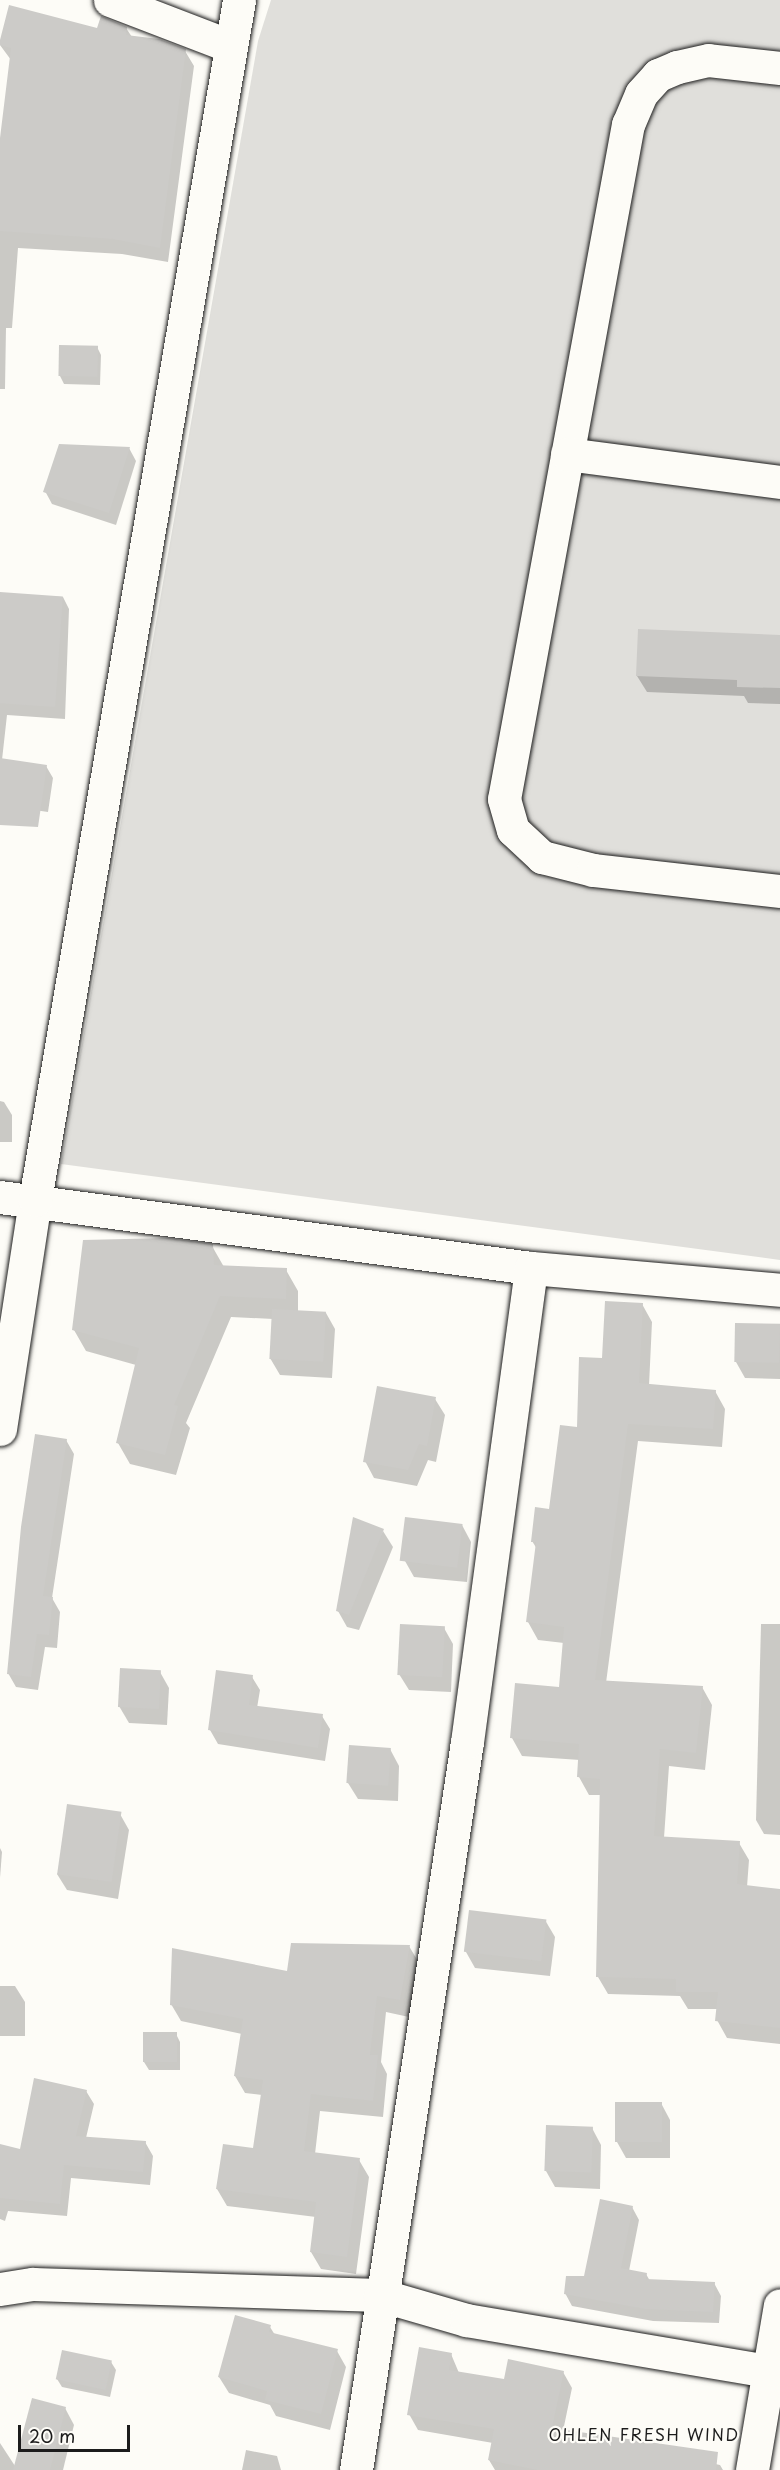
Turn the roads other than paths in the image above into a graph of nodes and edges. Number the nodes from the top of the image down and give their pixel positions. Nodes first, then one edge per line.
1 (110, 0) edge
2 (239, 0) edge
3 (230, 46) junction
4 (780, 68) edge
5 (567, 454) junction
6 (780, 482) edge
7 (780, 891) edge
8 (0, 1197) edge
9 (34, 1200) junction
10 (531, 1268) junction
11 (780, 1290) edge
12 (0, 1429) edge
13 (0, 2289) edge
14 (380, 2295) junction
15 (780, 2305) edge
16 (775, 2372) edge
17 (356, 2470) edge
18 (752, 2470) edge

1 - 3 street
2 - 3 street
3 - 9 street
4 - 5 street
5 - 6 street
5 - 7 street
8 - 9 street
9 - 10 street
9 - 12 street
10 - 11 street
10 - 14 street
13 - 14 street
14 - 16 street
14 - 17 street
15 - 16 street
16 - 18 street

